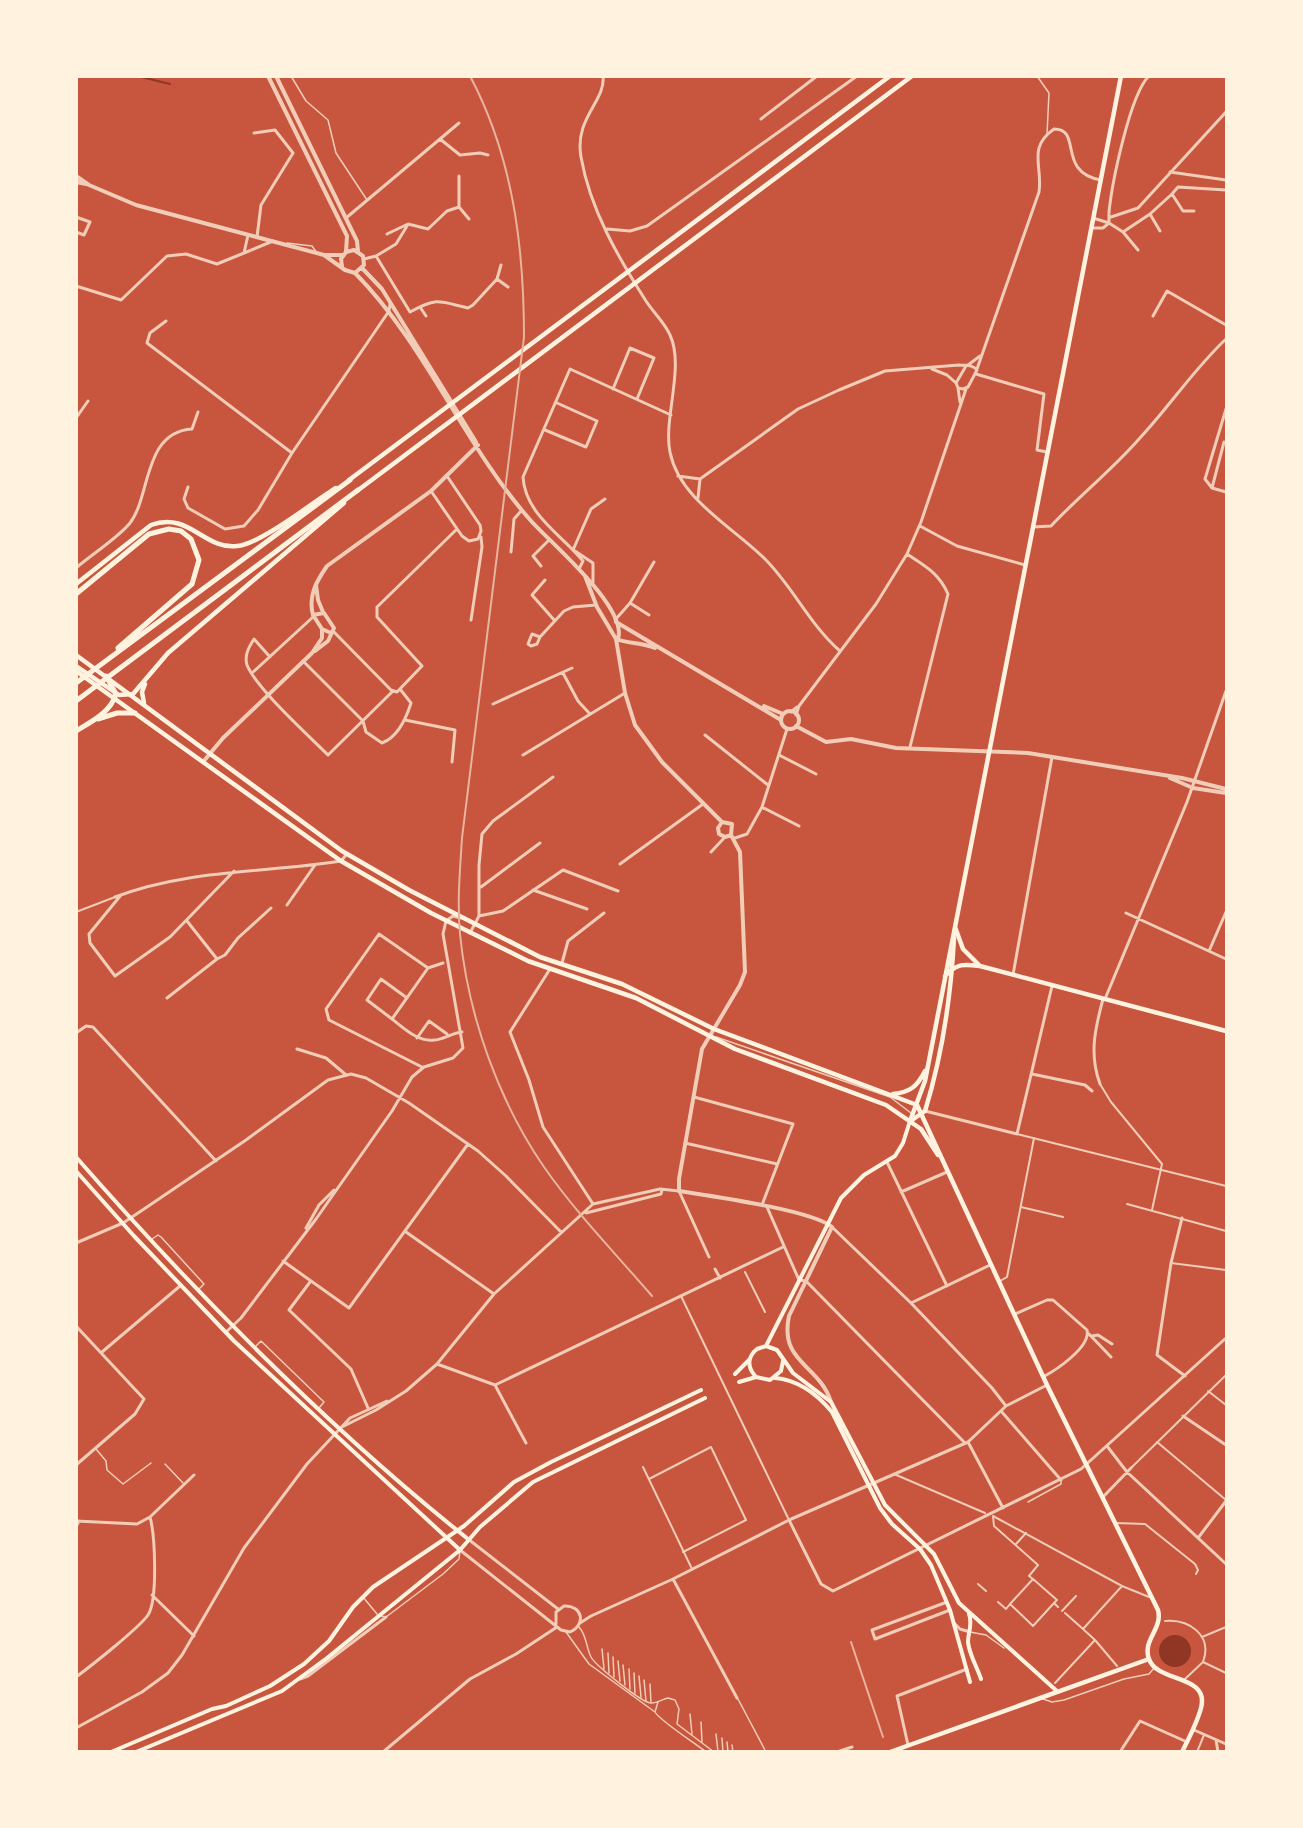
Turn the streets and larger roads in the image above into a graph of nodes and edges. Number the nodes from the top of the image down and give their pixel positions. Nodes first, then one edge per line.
1 (268, 76) edge
2 (276, 76) edge
3 (603, 76) edge
4 (817, 76) edge
5 (857, 76) edge
6 (890, 76) edge
7 (912, 76) edge
8 (1121, 76) edge
9 (1143, 76) edge
10 (1149, 76) edge
11 (1142, 84) junction
12 (1227, 112) edge
13 (1225, 117) edge
14 (761, 119) dead end
15 (459, 123) dead end
16 (254, 133) dead end
17 (440, 139) junction
18 (488, 155) dead end
19 (1170, 172) junction
20 (76, 176) edge
21 (459, 176) dead end
22 (1101, 180) junction
23 (1227, 180) edge
24 (76, 182) edge
25 (89, 185) junction
26 (1227, 190) edge
27 (1172, 194) junction
28 (459, 207) junction
29 (1194, 211) dead end
30 (1150, 214) junction
31 (76, 217) edge
32 (1111, 217) junction
33 (346, 218) junction
34 (1093, 218) junction
35 (469, 219) dead end
36 (1109, 223) junction
37 (408, 224) junction
38 (1091, 228) junction
39 (607, 229) junction
40 (1160, 231) dead end
41 (76, 232) edge
42 (1123, 232) junction
43 (387, 234) dead end
44 (248, 235) junction
45 (257, 237) junction
46 (273, 241) junction
47 (1138, 250) dead end
48 (358, 251) junction
49 (244, 253) junction
50 (344, 254) junction
51 (324, 255) junction
52 (376, 256) junction
53 (364, 259) junction
54 (501, 265) dead end
55 (342, 266) junction
56 (362, 268) junction
57 (355, 273) junction
58 (497, 279) junction
59 (76, 286) edge
60 (508, 286) dead end
61 (390, 302) junction
62 (420, 307) junction
63 (389, 311) junction
64 (426, 316) dead end
65 (1153, 316) dead end
66 (166, 321) dead end
67 (1227, 325) edge
68 (1227, 339) edge
69 (980, 356) junction
70 (967, 365) junction
71 (930, 368) junction
72 (977, 369) junction
73 (976, 375) junction
74 (956, 383) junction
75 (958, 388) junction
76 (613, 389) junction
77 (966, 389) junction
78 (445, 394) junction
79 (636, 399) junction
80 (88, 400) dead end
81 (556, 403) junction
82 (960, 404) junction
83 (1227, 409) edge
84 (198, 412) dead end
85 (671, 415) junction
86 (76, 418) edge
87 (545, 430) junction
88 (1224, 442) dead end
89 (477, 445) junction
90 (1047, 452) junction
91 (292, 453) junction
92 (447, 476) junction
93 (677, 476) junction
94 (700, 479) junction
95 (350, 480) junction
96 (188, 487) dead end
97 (1212, 488) junction
98 (358, 490) junction
99 (431, 491) junction
100 (1227, 492) edge
101 (604, 499) dead end
102 (698, 499) junction
103 (522, 510) junction
104 (920, 525) junction
105 (1031, 526) junction
106 (457, 529) junction
107 (480, 536) junction
108 (549, 540) junction
109 (573, 550) junction
110 (511, 552) dead end
111 (907, 554) junction
112 (654, 562) dead end
113 (1025, 565) junction
114 (541, 566) dead end
115 (76, 568) edge
116 (579, 569) junction
117 (584, 573) junction
118 (545, 580) dead end
119 (316, 581) junction
120 (593, 582) junction
121 (76, 584) edge
122 (76, 594) edge
123 (603, 598) junction
124 (630, 603) junction
125 (596, 604) junction
126 (324, 613) junction
127 (649, 615) dead end
128 (313, 616) junction
129 (471, 620) dead end
130 (555, 621) junction
131 (615, 621) junction
132 (322, 629) junction
133 (332, 632) junction
134 (540, 637) junction
135 (617, 639) junction
136 (840, 651) junction
137 (312, 653) junction
138 (667, 653) junction
139 (76, 655) edge
140 (270, 657) junction
141 (303, 662) junction
142 (76, 666) edge
143 (572, 668) dead end
144 (76, 671) edge
145 (252, 673) junction
146 (563, 673) junction
147 (105, 675) junction
148 (148, 676) junction
149 (76, 683) edge
150 (399, 690) junction
151 (393, 691) junction
152 (1227, 692) edge
153 (269, 693) junction
154 (625, 693) junction
155 (133, 694) junction
156 (115, 696) junction
157 (750, 699) junction
158 (76, 701) edge
159 (144, 703) junction
160 (493, 704) dead end
161 (135, 712) junction
162 (794, 713) junction
163 (590, 714) junction
164 (783, 714) junction
165 (405, 720) junction
166 (781, 720) junction
167 (363, 721) junction
168 (91, 722) junction
169 (797, 725) junction
170 (787, 729) junction
171 (76, 731) edge
172 (705, 735) dead end
173 (910, 747) junction
174 (988, 753) junction
175 (208, 754) junction
176 (523, 754) dead end
177 (779, 754) junction
178 (1052, 757) junction
179 (203, 762) junction
180 (452, 762) dead end
181 (816, 774) dead end
182 (553, 777) dead end
183 (1167, 777) junction
184 (1196, 780) junction
185 (768, 786) junction
186 (1193, 788) junction
187 (1227, 791) edge
188 (704, 803) junction
189 (762, 807) junction
190 (722, 822) junction
191 (799, 826) dead end
192 (733, 836) junction
193 (725, 837) junction
194 (540, 843) dead end
195 (711, 852) dead end
196 (347, 854) junction
197 (342, 861) junction
198 (620, 864) dead end
199 (315, 865) junction
200 (234, 871) junction
201 (480, 887) junction
202 (534, 890) junction
203 (618, 891) dead end
204 (121, 895) junction
205 (115, 897) joint
206 (287, 905) dead end
207 (272, 908) dead end
208 (587, 909) dead end
209 (76, 912) edge
210 (1227, 912) edge
211 (604, 913) dead end
212 (1126, 913) dead end
213 (479, 916) junction
214 (1138, 919) junction
215 (468, 920) junction
216 (187, 921) junction
217 (446, 921) junction
218 (475, 923) junction
219 (954, 923) junction
220 (470, 933) junction
221 (1209, 951) junction
222 (217, 959) junction
223 (1227, 959) edge
224 (443, 963) dead end
225 (562, 965) junction
226 (954, 966) junction
227 (980, 966) junction
228 (428, 968) junction
229 (550, 969) junction
230 (1013, 975) junction
231 (944, 978) junction
232 (1053, 986) junction
233 (167, 998) dead end
234 (407, 998) junction
235 (1104, 999) junction
236 (392, 1019) junction
237 (714, 1029) junction
238 (1227, 1031) edge
239 (462, 1032) junction
240 (76, 1033) edge
241 (447, 1034) junction
242 (709, 1036) junction
243 (417, 1038) junction
244 (297, 1049) dead end
245 (927, 1066) junction
246 (423, 1067) junction
247 (345, 1074) junction
248 (1032, 1074) junction
249 (1101, 1084) joint
250 (1092, 1091) dead end
251 (892, 1094) junction
252 (401, 1097) junction
253 (694, 1097) junction
254 (917, 1103) junction
255 (924, 1112) junction
256 (913, 1118) junction
257 (1017, 1134) junction
258 (1034, 1138) junction
259 (685, 1143) junction
260 (468, 1144) junction
261 (76, 1157) edge
262 (216, 1161) junction
263 (886, 1162) junction
264 (777, 1164) junction
265 (946, 1170) junction
266 (1161, 1170) junction
267 (76, 1171) edge
268 (1227, 1186) edge
269 (662, 1190) junction
270 (679, 1191) junction
271 (902, 1192) junction
272 (593, 1204) junction
273 (1127, 1204) dead end
274 (764, 1207) junction
275 (1021, 1208) junction
276 (1152, 1210) junction
277 (586, 1213) junction
278 (1063, 1216) dead end
279 (130, 1218) junction
280 (1182, 1218) junction
281 (123, 1223) junction
282 (828, 1223) junction
283 (832, 1227) junction
284 (1227, 1231) edge
285 (406, 1232) junction
286 (561, 1232) junction
287 (76, 1243) edge
288 (783, 1247) junction
289 (709, 1257) dead end
290 (283, 1261) junction
291 (1171, 1263) junction
292 (992, 1264) junction
293 (715, 1269) dead end
294 (1227, 1270) edge
295 (745, 1272) dead end
296 (720, 1278) junction
297 (799, 1280) junction
298 (310, 1281) junction
299 (806, 1281) junction
300 (1000, 1281) junction
301 (180, 1286) junction
302 (947, 1286) junction
303 (494, 1294) junction
304 (681, 1296) junction
305 (911, 1303) junction
306 (765, 1312) dead end
307 (1015, 1314) junction
308 (76, 1326) edge
309 (232, 1327) junction
310 (226, 1332) junction
311 (1090, 1335) junction
312 (1227, 1338) edge
313 (1112, 1344) dead end
314 (766, 1346) junction
315 (102, 1352) junction
316 (1111, 1357) dead end
317 (749, 1360) junction
318 (783, 1361) junction
319 (437, 1364) junction
320 (735, 1374) dead end
321 (1227, 1375) edge
322 (1185, 1376) junction
323 (756, 1377) junction
324 (1043, 1377) junction
325 (774, 1378) junction
326 (739, 1382) dead end
327 (495, 1385) junction
328 (1047, 1385) junction
329 (701, 1390) dead end
330 (1208, 1391) junction
331 (705, 1398) dead end
332 (391, 1399) junction
333 (831, 1402) junction
334 (1006, 1406) junction
335 (1227, 1406) edge
336 (368, 1408) junction
337 (1001, 1411) junction
338 (1183, 1416) junction
339 (339, 1428) junction
340 (333, 1435) junction
341 (1157, 1442) junction
342 (525, 1443) dead end
343 (967, 1443) junction
344 (1227, 1445) edge
345 (1107, 1446) junction
346 (1086, 1463) junction
347 (76, 1465) edge
348 (643, 1467) dead end
349 (1131, 1468) joint
350 (1126, 1472) junction
351 (894, 1474) junction
352 (194, 1475) dead end
353 (649, 1479) junction
354 (1061, 1480) junction
355 (873, 1482) junction
356 (867, 1485) junction
357 (1103, 1497) junction
358 (1227, 1500) edge
359 (1003, 1508) junction
360 (985, 1513) dead end
361 (150, 1517) junction
362 (789, 1520) junction
363 (78, 1521) edge
364 (1116, 1523) junction
365 (76, 1527) edge
366 (457, 1531) junction
367 (1026, 1533) junction
368 (447, 1537) junction
369 (1198, 1538) junction
370 (468, 1539) junction
371 (927, 1545) junction
372 (1015, 1545) junction
373 (920, 1548) junction
374 (460, 1550) junction
375 (684, 1552) junction
376 (1227, 1564) edge
377 (692, 1569) junction
378 (1097, 1572) junction
379 (1196, 1574) dead end
380 (1094, 1576) dead end
381 (673, 1579) junction
382 (1033, 1579) junction
383 (978, 1584) dead end
384 (1122, 1586) junction
385 (986, 1591) dead end
386 (152, 1595) junction
387 (1076, 1596) dead end
388 (1152, 1597) junction
389 (947, 1602) junction
390 (998, 1602) dead end
391 (1054, 1603) junction
392 (1010, 1604) junction
393 (1058, 1607) dead end
394 (558, 1609) junction
395 (950, 1610) junction
396 (969, 1613) junction
397 (581, 1616) junction
398 (591, 1616) junction
399 (386, 1617) road end
400 (1162, 1622) junction
401 (954, 1623) junction
402 (557, 1625) junction
403 (579, 1625) junction
404 (1227, 1627) edge
405 (1083, 1629) junction
406 (970, 1632) junction
407 (194, 1636) junction
408 (1202, 1637) junction
409 (1095, 1640) junction
410 (1149, 1659) junction
411 (1203, 1662) junction
412 (1117, 1666) dead end
413 (967, 1669) junction
414 (1227, 1673) edge
415 (76, 1677) edge
416 (981, 1679) dead end
417 (1185, 1679) junction
418 (300, 1680) junction
419 (970, 1682) dead end
420 (1055, 1683) dead end
421 (1058, 1693) junction
422 (737, 1698) road end
423 (76, 1728) edge
424 (1192, 1729) junction
425 (1204, 1735) junction
426 (1216, 1740) junction
427 (1187, 1742) junction
428 (1227, 1744) edge
429 (908, 1745) junction
430 (852, 1747) dead end
431 (111, 1752) edge
432 (136, 1752) edge
433 (383, 1752) edge
434 (837, 1752) edge
435 (890, 1752) edge
436 (1120, 1752) edge
437 (1182, 1752) edge
438 (1197, 1752) edge
439 (1218, 1752) edge

1 - 50 street
2 - 33 street
3 - 39 street
4 - 14 street
5 - 39 street
6 - 95 main road
7 - 98 main road
8 - 22 main road
9 - 11 street
10 - 11 street
11 - 32 street
12 - 13 street
13 - 19 street
15 - 17 street
16 - 45 street
17 - 18 street
17 - 33 street
19 - 23 street
19 - 32 street
20 - 25 street
21 - 28 street
22 - 34 main road
22 - 69 street
24 - 25 street
25 - 44 street
26 - 27 street
27 - 29 street
27 - 30 street
28 - 35 street
28 - 37 street
30 - 40 street
30 - 42 street
31 - 41 street
32 - 36 street
33 - 48 street
34 - 36 street
34 - 38 main road
36 - 38 street
36 - 42 street
37 - 43 street
37 - 52 street
38 - 90 main road
39 - 85 street
42 - 47 street
44 - 45 street
44 - 49 street
45 - 46 street
46 - 49 street
46 - 51 street
48 - 50 street
48 - 53 street
49 - 59 street
50 - 51 street
50 - 55 street
51 - 55 street
52 - 53 street
52 - 62 street
53 - 56 street
54 - 58 street
55 - 57 street
56 - 57 street
56 - 61 street
57 - 63 street
58 - 60 street
58 - 62 street
61 - 63 street
61 - 78 street
62 - 64 street
63 - 78 street
63 - 91 street
65 - 67 street
66 - 91 street
68 - 105 street
69 - 70 street
69 - 72 street
70 - 71 street
70 - 72 street
70 - 74 street
71 - 74 street
71 - 94 street
72 - 73 street
73 - 77 street
73 - 90 street
74 - 75 street
75 - 77 street
75 - 82 street
76 - 79 street
76 - 79 street
76 - 81 street
77 - 82 street
78 - 89 street
79 - 85 street
80 - 86 street
81 - 87 street
81 - 87 street
82 - 104 street
83 - 97 street
84 - 115 street
85 - 93 street
87 - 109 street
88 - 97 street
89 - 92 street
89 - 103 street
90 - 105 main road
91 - 96 street
92 - 99 street
92 - 107 street
93 - 94 street
93 - 102 street
94 - 102 street
95 - 121 main road
95 - 149 highway
97 - 100 street
98 - 148 main road
98 - 158 highway
99 - 106 street
99 - 119 street
101 - 109 street
102 - 136 street
103 - 108 street
103 - 110 street
104 - 111 street
104 - 113 street
105 - 113 main road
106 - 107 street
106 - 150 street
107 - 129 street
108 - 114 street
108 - 116 street
109 - 116 street
109 - 120 street
111 - 136 street
111 - 173 street
112 - 124 street
113 - 174 main road
116 - 117 street
117 - 120 street
117 - 125 street
118 - 130 street
119 - 126 street
119 - 128 street
120 - 123 street
122 - 149 highway
123 - 125 street
123 - 131 street
124 - 127 street
124 - 131 street
125 - 130 street
125 - 135 street
126 - 128 street
126 - 133 street
128 - 132 street
128 - 140 street
130 - 134 street
131 - 135 street
131 - 138 street
132 - 133 street
132 - 137 street
133 - 137 street
133 - 151 street
134 - 134 street
135 - 138 street
135 - 154 street
136 - 162 street
137 - 141 street
138 - 157 street
139 - 147 main road
140 - 145 street
140 - 145 street
141 - 153 street
141 - 167 street
142 - 156 main road
143 - 146 street
144 - 156 main road
145 - 153 street
146 - 160 street
146 - 163 street
147 - 155 main road
147 - 156 highway
148 - 155 main road
148 - 159 main road
150 - 151 street
150 - 165 street
151 - 167 street
152 - 184 street
153 - 167 street
153 - 175 street
154 - 163 street
154 - 188 street
155 - 156 main road
155 - 159 main road
156 - 161 main road
156 - 168 highway
157 - 164 street
157 - 166 street
159 - 175 main road
161 - 168 highway
161 - 179 main road
162 - 164 street
162 - 169 street
163 - 176 street
164 - 166 street
165 - 167 street
165 - 180 street
166 - 170 street
168 - 171 highway
169 - 170 street
169 - 173 street
170 - 177 street
172 - 185 street
173 - 174 street
174 - 178 street
174 - 219 main road
175 - 179 street
175 - 196 main road
177 - 181 street
177 - 185 street
178 - 183 street
178 - 230 street
179 - 197 main road
182 - 201 street
183 - 184 street
183 - 186 street
184 - 186 street
184 - 187 street
185 - 189 street
186 - 187 street
186 - 214 street
188 - 190 street
188 - 198 street
189 - 191 street
189 - 192 street
190 - 192 street
190 - 193 street
192 - 193 street
192 - 237 street
193 - 195 street
194 - 201 street
196 - 197 street
196 - 215 main road
197 - 199 street
197 - 217 main road
199 - 200 street
199 - 206 street
200 - 204 street
200 - 216 street
201 - 213 street
202 - 203 street
202 - 208 street
202 - 213 street
204 - 205 street
204 - 216 street
205 - 209 street
207 - 222 street
210 - 221 street
211 - 225 street
212 - 214 street
213 - 218 street
214 - 221 street
214 - 235 street
215 - 217 street
215 - 218 main road
216 - 222 street
217 - 220 main road
217 - 239 street
218 - 220 street
218 - 225 main road
219 - 226 main road
219 - 227 main road
219 - 231 main road
220 - 229 main road
221 - 223 street
222 - 233 street
224 - 228 street
225 - 237 main road
226 - 227 main road
226 - 231 main road
226 - 255 main road
227 - 230 main road
228 - 234 street
228 - 246 street
229 - 242 main road
229 - 272 street
230 - 232 main road
231 - 245 main road
232 - 235 main road
232 - 248 street
234 - 236 street
234 - 236 street
235 - 238 main road
235 - 249 street
236 - 243 street
237 - 242 street
237 - 251 main road
239 - 241 street
239 - 246 street
240 - 262 street
241 - 243 street
241 - 243 street
242 - 253 street
242 - 256 main road
244 - 247 street
245 - 251 main road
245 - 254 main road
246 - 252 street
247 - 252 street
247 - 262 street
248 - 250 street
248 - 257 street
249 - 266 street
251 - 254 main road
252 - 260 street
252 - 290 street
253 - 259 street
253 - 264 street
254 - 255 main road
254 - 256 main road
255 - 256 main road
255 - 257 street
255 - 265 main road
256 - 263 main road
256 - 265 main road
257 - 258 street
258 - 266 street
258 - 275 street
259 - 264 street
259 - 270 street
260 - 285 street
260 - 286 street
261 - 279 main road
262 - 279 street
263 - 271 street
263 - 282 main road
264 - 274 street
265 - 271 street
265 - 292 main road
266 - 268 street
266 - 276 street
267 - 281 main road
269 - 270 street
269 - 272 street
269 - 277 street
270 - 274 street
270 - 289 street
271 - 302 street
272 - 277 street
273 - 276 street
274 - 282 street
274 - 288 street
275 - 278 street
275 - 300 street
276 - 280 street
277 - 286 street
279 - 281 street
279 - 309 main road
280 - 284 street
280 - 291 street
281 - 287 street
281 - 301 main road
282 - 283 street
282 - 297 main road
283 - 299 street
283 - 305 street
285 - 298 street
285 - 303 street
286 - 303 street
288 - 296 street
288 - 297 street
290 - 298 street
290 - 309 street
291 - 294 street
291 - 322 street
292 - 300 main road
292 - 302 street
293 - 296 street
295 - 306 street
296 - 304 street
297 - 299 street
297 - 314 main road
298 - 336 street
299 - 333 street
299 - 343 street
300 - 307 main road
301 - 310 main road
301 - 315 street
302 - 305 street
303 - 319 street
304 - 327 street
304 - 362 street
305 - 334 street
307 - 311 street
307 - 324 main road
308 - 315 street
309 - 310 street
309 - 339 main road
310 - 340 main road
311 - 313 street
311 - 316 street
311 - 324 street
312 - 322 street
314 - 317 main road
314 - 318 main road
315 - 347 street
317 - 320 main road
317 - 323 main road
318 - 325 main road
318 - 333 main road
319 - 327 street
319 - 332 street
321 - 330 street
322 - 345 street
323 - 325 main road
323 - 326 main road
324 - 328 main road
325 - 356 main road
327 - 342 street
328 - 334 street
328 - 346 main road
329 - 366 main road
330 - 335 street
330 - 338 street
331 - 370 main road
332 - 336 street
332 - 339 street
333 - 355 main road
334 - 337 street
336 - 339 street
337 - 343 street
337 - 354 street
338 - 341 street
338 - 344 street
339 - 340 street
339 - 366 main road
340 - 368 main road
340 - 407 street
341 - 349 street
341 - 358 street
343 - 351 street
343 - 359 street
345 - 346 street
345 - 350 street
346 - 354 street
346 - 357 main road
348 - 353 street
349 - 350 street
350 - 357 street
350 - 369 street
351 - 355 street
351 - 360 street
352 - 361 street
353 - 375 street
353 - 375 street
354 - 359 street
355 - 356 street
355 - 371 main road
356 - 362 street
356 - 373 main road
357 - 364 main road
358 - 369 street
359 - 371 street
361 - 363 street
361 - 386 street
362 - 373 street
362 - 377 street
363 - 365 street
364 - 379 street
364 - 388 main road
366 - 368 main road
366 - 370 main road
367 - 372 street
367 - 372 street
367 - 378 street
368 - 374 main road
368 - 431 main road
369 - 376 street
370 - 374 main road
370 - 394 street
371 - 373 street
371 - 396 main road
372 - 382 street
373 - 389 main road
374 - 402 street
374 - 418 main road
375 - 377 street
377 - 381 street
378 - 380 street
378 - 384 street
381 - 398 street
381 - 422 street
382 - 391 street
382 - 392 street
383 - 385 street
384 - 388 street
384 - 405 street
386 - 407 street
386 - 415 street
387 - 405 street
388 - 400 main road
389 - 395 main road
389 - 395 street
390 - 392 street
391 - 392 street
391 - 393 street
394 - 397 street
394 - 402 street
395 - 401 main road
396 - 406 main road
396 - 421 main road
397 - 398 street
397 - 403 street
398 - 403 street
399 - 418 street
400 - 408 street
400 - 410 main road
401 - 406 street
401 - 413 main road
402 - 403 street
402 - 433 street
404 - 408 street
405 - 409 street
406 - 416 main road
407 - 423 street
408 - 411 street
409 - 412 street
409 - 420 street
410 - 417 main road
410 - 421 main road
411 - 414 street
411 - 417 street
413 - 419 main road
413 - 429 street
417 - 424 main road
418 - 432 main road
421 - 429 main road
424 - 425 street
424 - 427 main road
425 - 426 street
425 - 438 street
426 - 428 street
426 - 439 street
427 - 436 street
427 - 437 main road
429 - 435 main road
430 - 434 street

